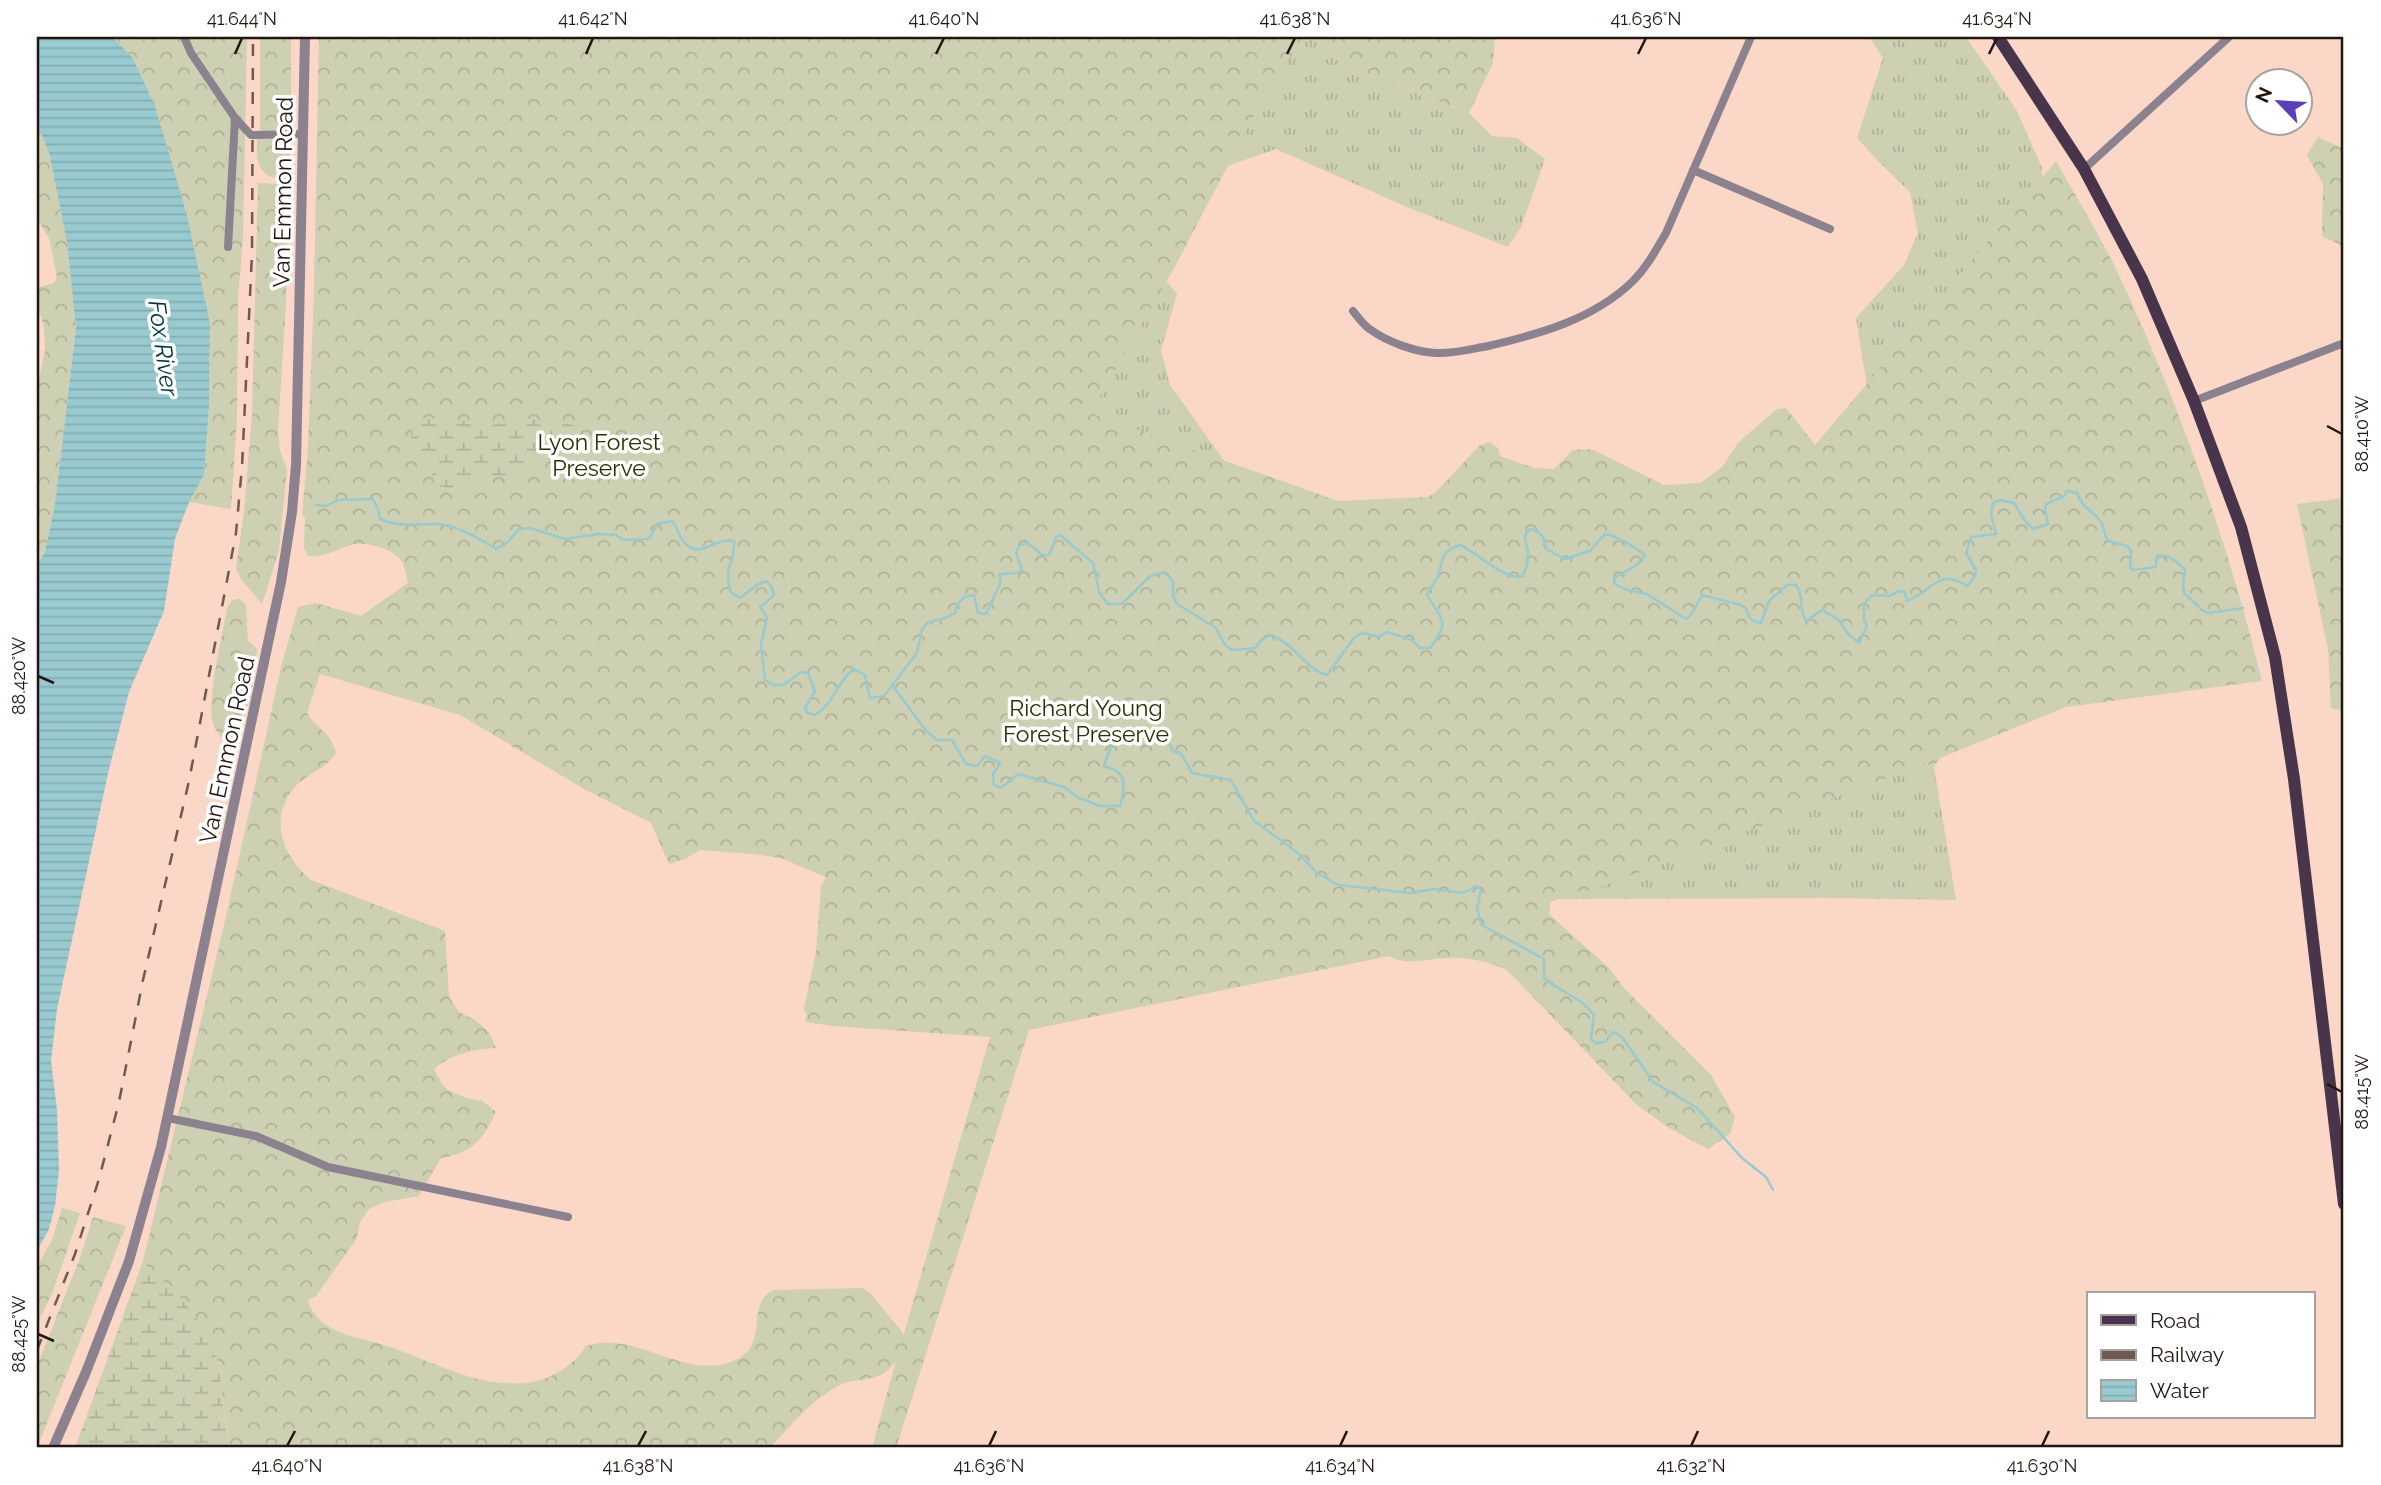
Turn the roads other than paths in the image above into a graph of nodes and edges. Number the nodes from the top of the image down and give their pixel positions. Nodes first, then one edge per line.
1 (184, 37) edge
2 (305, 37) edge
3 (1751, 37) edge
4 (1998, 37) edge
5 (2229, 37) edge
6 (235, 118) junction
7 (303, 134) junction
8 (2084, 169) junction
9 (1693, 170) junction
10 (1830, 229) dead end
11 (228, 247) dead end
12 (1353, 311) dead end
13 (2344, 343) edge
14 (2194, 401) junction
15 (168, 1118) junction
16 (2344, 1204) edge
17 (568, 1217) dead end
18 (53, 1448) edge

1 - 6 street
2 - 7 street, Van Emmon Road
3 - 9 street
4 - 8 main road
5 - 8 street
6 - 7 street
6 - 11 street
7 - 15 street, Van Emmon Road
8 - 14 main road
9 - 10 street
9 - 12 street
13 - 14 street
14 - 16 main road
15 - 17 street
15 - 18 street, Van Emmon Road

